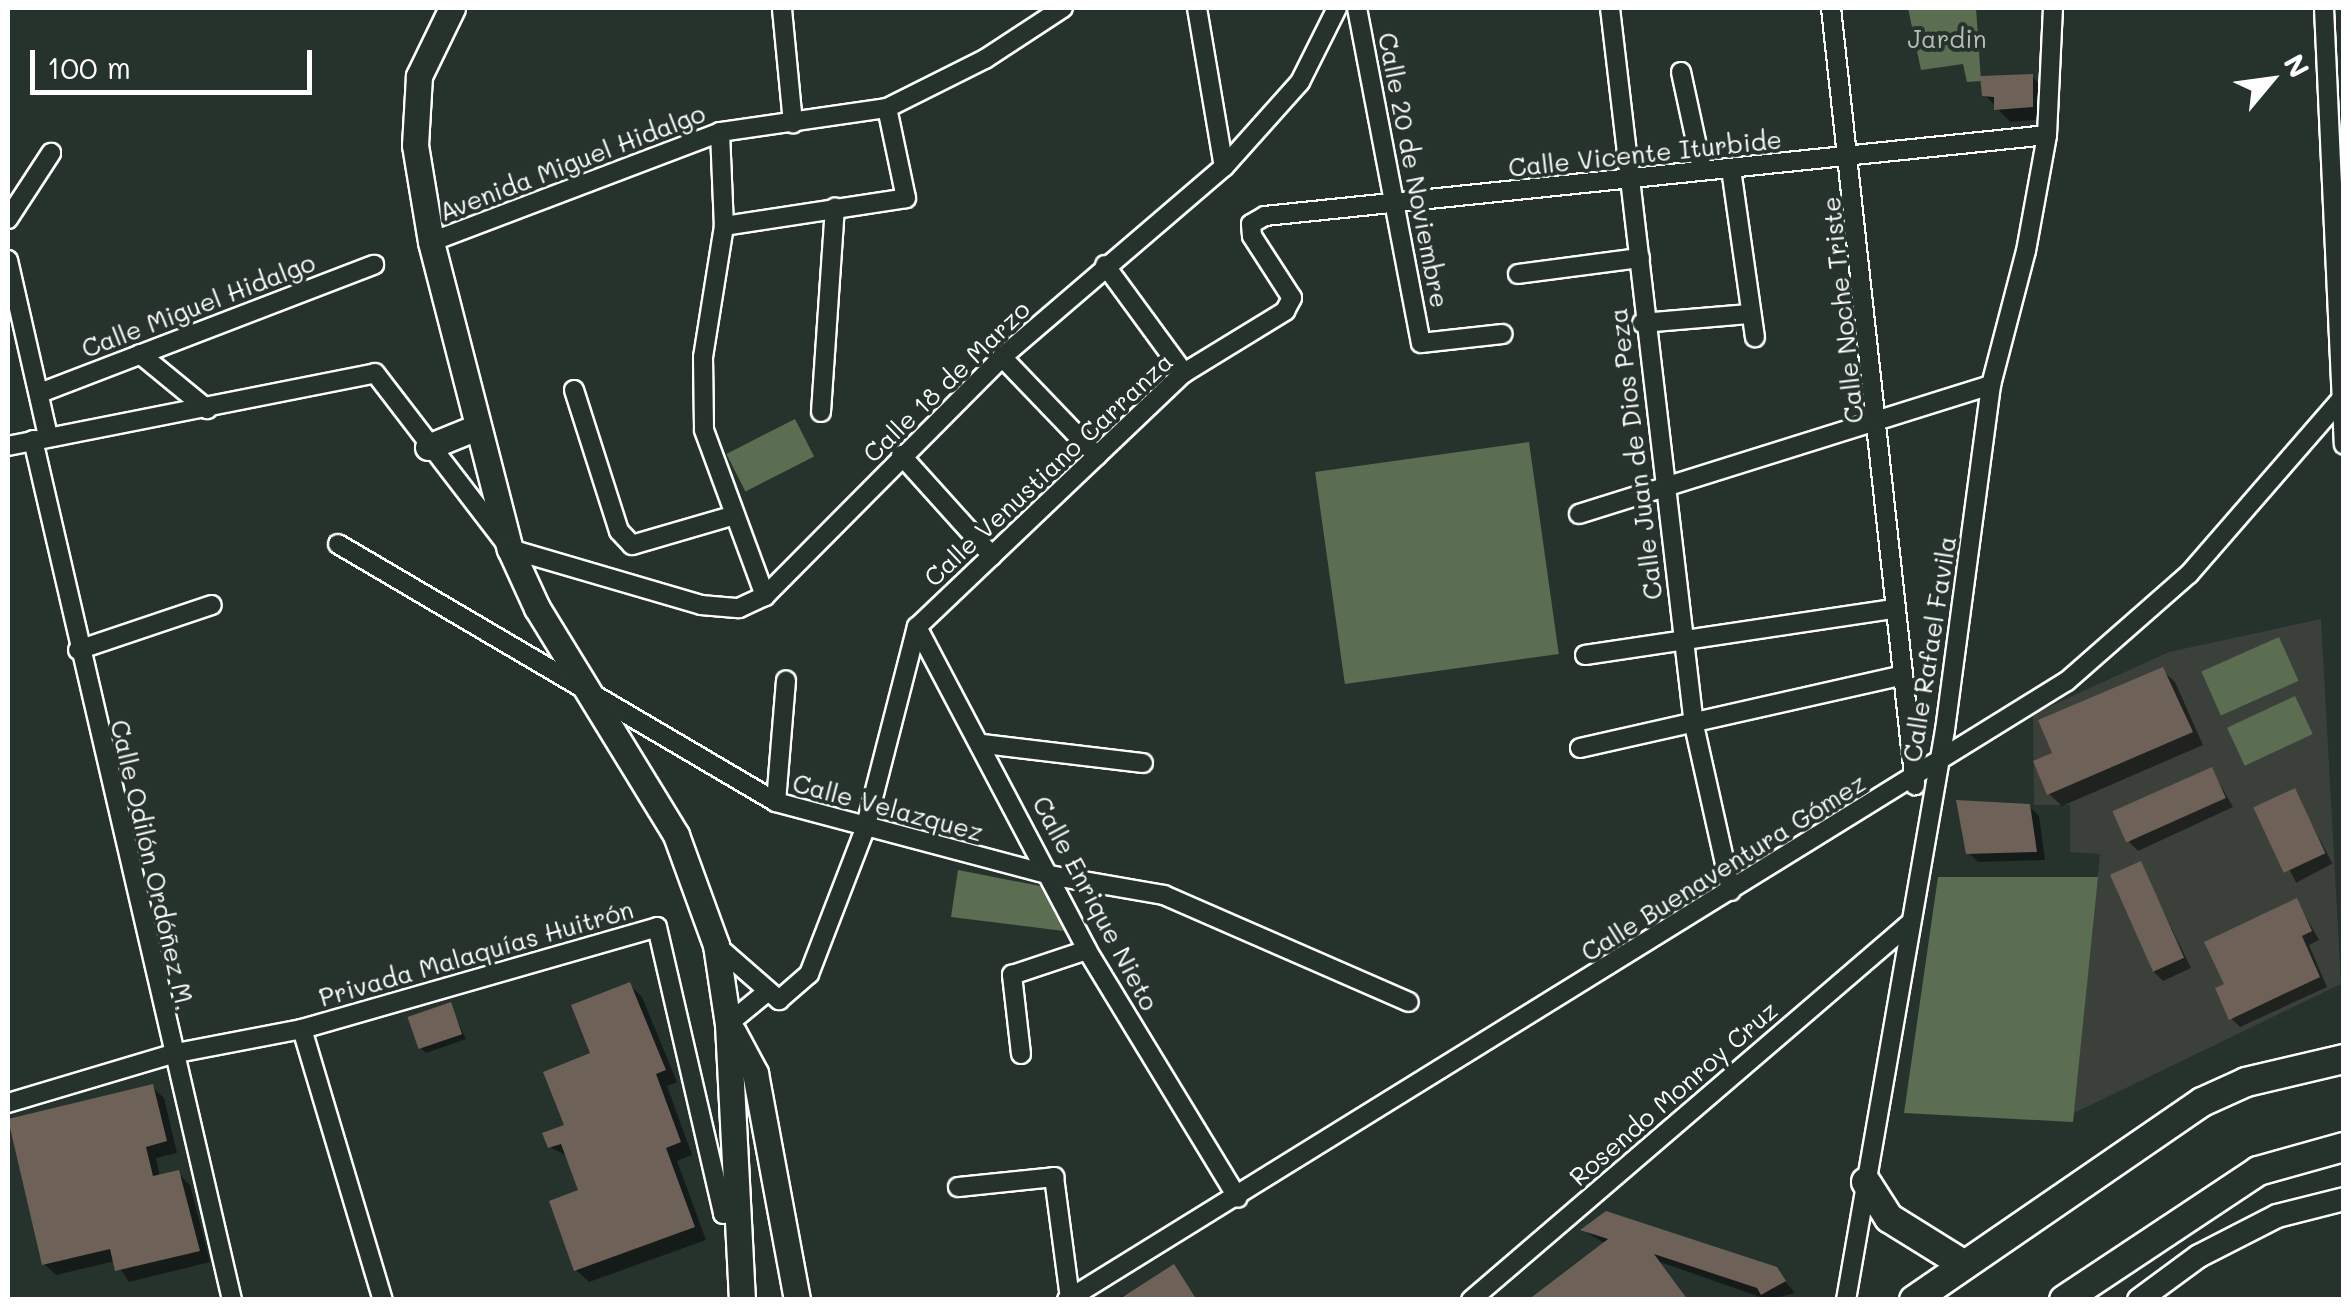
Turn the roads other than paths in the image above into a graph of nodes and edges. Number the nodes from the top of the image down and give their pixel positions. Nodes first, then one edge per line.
1 (452, 8) edge
2 (1062, 8) edge
3 (1196, 8) edge
4 (1337, 8) edge
5 (1357, 8) edge
6 (1610, 8) edge
7 (1831, 8) edge
8 (2053, 8) edge
9 (2324, 8) edge
10 (782, 9) edge
11 (1681, 72) dead end
12 (887, 108) junction
13 (793, 122) junction
14 (720, 132) junction
15 (2047, 135) junction
16 (51, 154) dead end
17 (1851, 158) junction
18 (1224, 167) junction
19 (1702, 168) junction
20 (1732, 169) junction
21 (1632, 179) junction
22 (1398, 203) junction
23 (835, 207) junction
24 (8, 219) edge
25 (1251, 224) joint
26 (724, 226) junction
27 (431, 242) junction
28 (1640, 258) junction
29 (8, 260) edge
30 (374, 264) dead end
31 (1105, 266) junction
32 (1518, 274) dead end
33 (2340, 275) edge
34 (1750, 314) junction
35 (1642, 323) junction
36 (1504, 334) dead end
37 (1755, 337) dead end
38 (140, 354) junction
39 (1002, 357) junction
40 (1184, 372) junction
41 (1991, 385) junction
42 (574, 390) dead end
43 (40, 393) junction
44 (2342, 398) edge
45 (206, 409) junction
46 (822, 412) dead end
47 (1878, 420) junction
48 (477, 427) junction
49 (40, 438) junction
50 (2344, 445) edge
51 (8, 446) edge
52 (428, 447) junction
53 (901, 455) junction
54 (1097, 456) junction
55 (1663, 485) junction
56 (1579, 514) dead end
57 (732, 516) junction
58 (338, 544) dead end
59 (510, 549) junction
60 (992, 556) junction
61 (765, 596) junction
62 (212, 605) dead end
63 (1894, 609) junction
64 (917, 628) junction
65 (1683, 641) junction
66 (78, 650) junction
67 (1585, 655) dead end
68 (1900, 676) junction
69 (786, 680) dead end
70 (593, 696) junction
71 (1694, 725) junction
72 (983, 744) junction
73 (1580, 748) dead end
74 (1144, 763) dead end
75 (1936, 766) junction
76 (1912, 779) junction
77 (776, 802) junction
78 (1928, 806) junction
79 (865, 830) junction
80 (1054, 876) junction
81 (1730, 890) junction
82 (1908, 924) junction
83 (716, 945) junction
84 (1087, 950) junction
85 (767, 992) junction
86 (1409, 1002) dead end
87 (728, 1024) junction
88 (302, 1029) junction
89 (172, 1054) junction
90 (1020, 1054) dead end
91 (2344, 1060) edge
92 (8, 1104) edge
93 (2344, 1147) edge
94 (1866, 1182) junction
95 (958, 1187) dead end
96 (1238, 1198) junction
97 (2344, 1198) edge
98 (737, 1211) junction
99 (785, 1216) junction
100 (1963, 1264) junction
101 (1069, 1298) edge
102 (232, 1300) edge
103 (383, 1300) edge
104 (742, 1300) edge
105 (797, 1300) edge
106 (1471, 1300) edge
107 (1846, 1300) edge
108 (1914, 1300) edge
109 (2064, 1300) edge
110 (2139, 1300) edge

1 - 27 main road
2 - 12 street, Avenida Miguel Hidalgo
3 - 18 street
4 - 18 street, Calle 18 de Marzo
5 - 22 street, Calle 20 de Noviembre
6 - 21 street, Calle Juan de Dios Peza
7 - 17 street, Calle Noche Triste
8 - 15 street, Calle Rafael Favila
9 - 33 street
10 - 13 street
11 - 19 street
12 - 13 street, Avenida Miguel Hidalgo
12 - 23 street
13 - 14 street, Avenida Miguel Hidalgo
14 - 26 street
14 - 27 street, Avenida Miguel Hidalgo
15 - 17 street, Calle Vicente Iturbide
15 - 41 street, Calle Rafael Favila
16 - 24 street
17 - 20 street, Calle Vicente Iturbide
17 - 47 street, Calle Noche Triste
18 - 31 street, Calle 18 de Marzo
19 - 20 street, Calle Vicente Iturbide
19 - 21 street, Calle Vicente Iturbide
20 - 34 street
21 - 22 street, Calle Vicente Iturbide
21 - 28 street, Calle Juan de Dios Peza
22 - 25 street, Calle Vicente Iturbide
22 - 36 street, Calle 20 de Noviembre
23 - 26 street
23 - 46 street
25 - 40 street, Calle Venustiano Carranza
26 - 57 street
27 - 48 main road
28 - 32 street
28 - 35 street, Calle Juan de Dios Peza
29 - 43 street, Calle Odilón Ordóñez M.
30 - 38 street, Calle Miguel Hidalgo
31 - 39 street, Calle 18 de Marzo
31 - 40 street
33 - 44 street
34 - 35 street
34 - 37 street
35 - 55 street, Calle Juan de Dios Peza
38 - 43 street, Calle Miguel Hidalgo
38 - 45 street
39 - 53 street, Calle 18 de Marzo
39 - 54 street
40 - 54 street, Calle Venustiano Carranza
41 - 47 street
41 - 75 street, Calle Rafael Favila
42 - 57 street
43 - 49 street, Calle Odilón Ordóñez M.
44 - 50 street
44 - 75 street, Calle Buenaventura Gómez
45 - 49 street
45 - 52 street
47 - 55 street
47 - 63 street, Calle Noche Triste
48 - 52 main road
48 - 59 main road
49 - 51 street
49 - 66 street, Calle Odilón Ordóñez M.
52 - 59 street
53 - 60 street
53 - 61 street, Calle 18 de Marzo
54 - 60 street, Calle Venustiano Carranza
55 - 56 street
55 - 65 street, Calle Juan de Dios Peza
57 - 61 street
58 - 70 street, Calle Velazquez
59 - 61 street
59 - 70 main road
60 - 64 street, Calle Venustiano Carranza
62 - 66 street
63 - 65 street
63 - 68 street, Calle Noche Triste
64 - 72 street, Calle Enrique Nieto
64 - 79 street
65 - 67 street
65 - 71 street, Calle Juan de Dios Peza
66 - 89 street, Calle Odilón Ordóñez M.
68 - 71 street
68 - 76 street, Calle Noche Triste
69 - 77 street
70 - 77 street, Calle Velazquez
70 - 83 main road
71 - 73 street
71 - 81 street, Calle Juan de Dios Peza
72 - 74 street
72 - 80 street, Calle Enrique Nieto
75 - 76 street, Calle Buenaventura Gómez
75 - 78 street, Calle Rafael Favila
76 - 78 street, Calle Noche Triste
76 - 81 street, Calle Buenaventura Gómez
77 - 79 street, Calle Velazquez
78 - 82 street, Calle Rafael Favila
79 - 80 street, Calle Velazquez
79 - 85 street
80 - 84 street, Calle Enrique Nieto
80 - 86 street, Calle Velazquez
81 - 96 street, Calle Buenaventura Gómez
82 - 94 street, Calle Rafael Favila
82 - 106 street, Rosendo Monroy Cruz
83 - 85 street
83 - 87 main road
84 - 90 street
84 - 96 street, Calle Enrique Nieto
85 - 87 street
87 - 98 main road
87 - 99 main road
88 - 89 street
88 - 98 street, Privada Malaquías Huitrón
88 - 103 street
89 - 92 street
89 - 102 street, Calle Odilón Ordóñez M.
91 - 100 main road
93 - 109 main road
94 - 100 main road
94 - 107 street, Calle Rafael Favila
95 - 101 street
96 - 101 street, Calle Buenaventura Gómez
97 - 110 street
98 - 99 main road
98 - 104 main road
99 - 105 main road
100 - 108 main road

